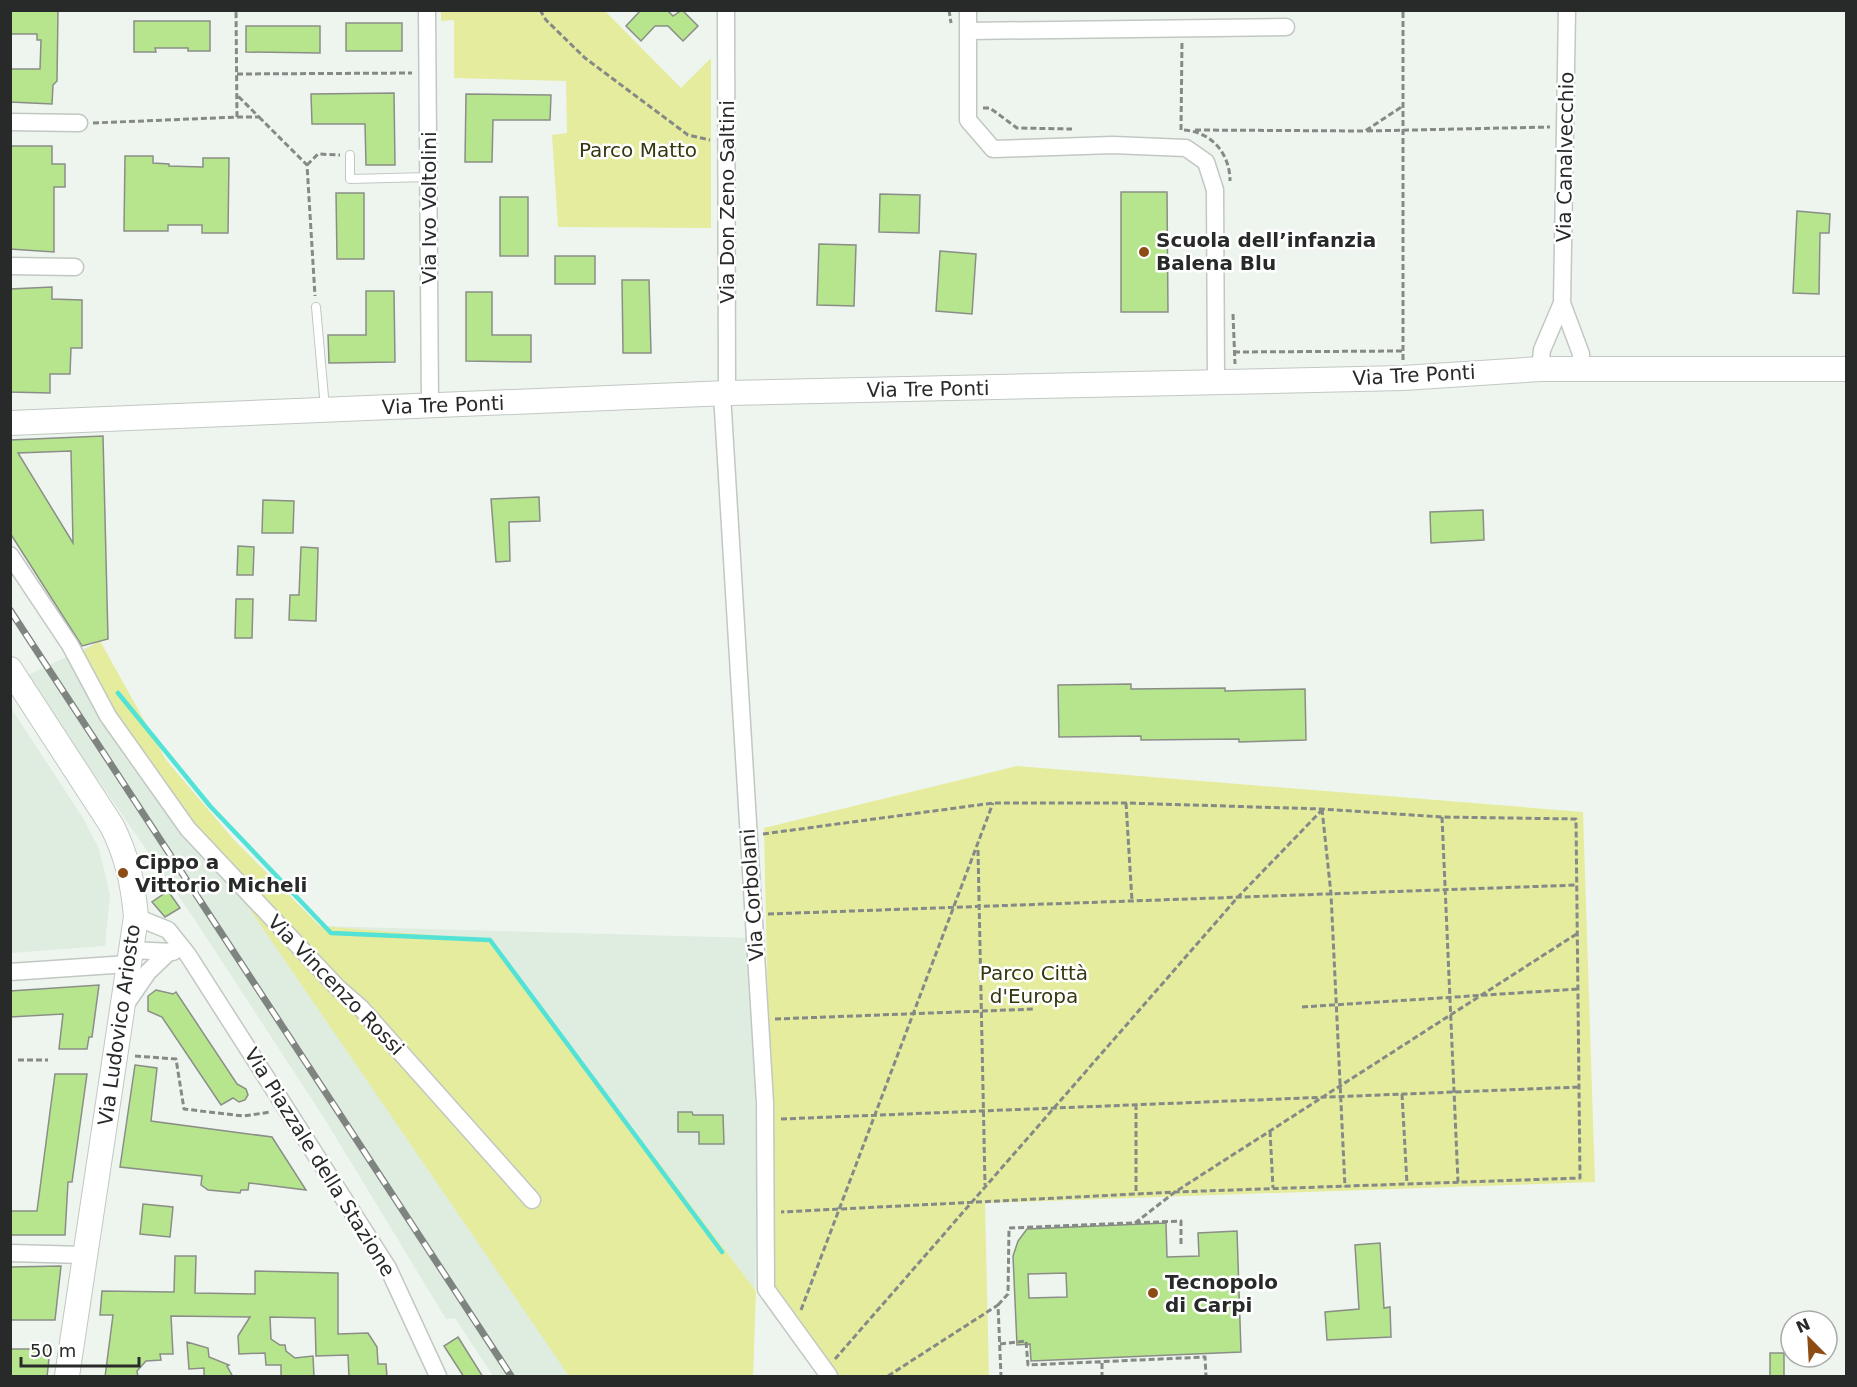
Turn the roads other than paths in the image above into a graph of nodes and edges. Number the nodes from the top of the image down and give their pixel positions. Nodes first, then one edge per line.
1 (427, 10) edge
2 (726, 10) edge
3 (969, 10) edge
4 (1568, 10) edge
5 (1286, 27) dead end
6 (961, 30) junction
7 (10, 122) edge
8 (79, 123) road end
9 (350, 155) road end
10 (428, 177) junction
11 (10, 266) edge
12 (75, 267) dead end
13 (1562, 303) junction
14 (316, 307) road end
15 (1540, 369) junction
16 (1580, 369) junction
17 (1846, 369) edge
18 (1225, 382) junction
19 (725, 394) junction
20 (430, 406) junction
21 (325, 410) junction
22 (10, 423) edge
23 (10, 555) edge
24 (10, 669) edge
25 (136, 917) junction
26 (169, 952) junction
27 (188, 955) junction
28 (129, 957) junction
29 (10, 972) edge
30 (121, 1012) junction
31 (532, 1200) dead end
32 (10, 1253) edge
33 (84, 1255) junction
34 (827, 1374) edge
35 (67, 1377) edge
36 (438, 1377) edge

1 - 10 street, Via Ivo Voltolini
2 - 19 street, Via Don Zeno Saltini
3 - 6 street
4 - 13 street, Via Canalvecchio
5 - 6 street
6 - 18 street
7 - 8 street
9 - 10 lane
10 - 20 street, Via Ivo Voltolini
11 - 12 street
13 - 15 street, Via Canalvecchio
13 - 16 street, Via Canalvecchio
14 - 21 lane
15 - 16 street, Via Tre Ponti
15 - 18 street, Via Tre Ponti
16 - 17 street, Via Tre Ponti
18 - 19 street, Via Tre Ponti
19 - 20 street, Via Tre Ponti
19 - 34 street, Via Corbolani
20 - 21 street, Via Tre Ponti
21 - 22 street, Via Tre Ponti
23 - 31 street, Via Vincenzo Rossi
24 - 25 street, Via Ludovico Ariosto
25 - 27 street, Via Piazzale della Stazione
25 - 28 street, Via Ludovico Ariosto
26 - 27 street
26 - 28 street
26 - 30 street
27 - 36 street, Via Piazzale della Stazione
28 - 29 street
28 - 30 street, Via Ludovico Ariosto
30 - 33 street, Via Ludovico Ariosto
32 - 33 street
33 - 35 street, Via Ludovico Ariosto

